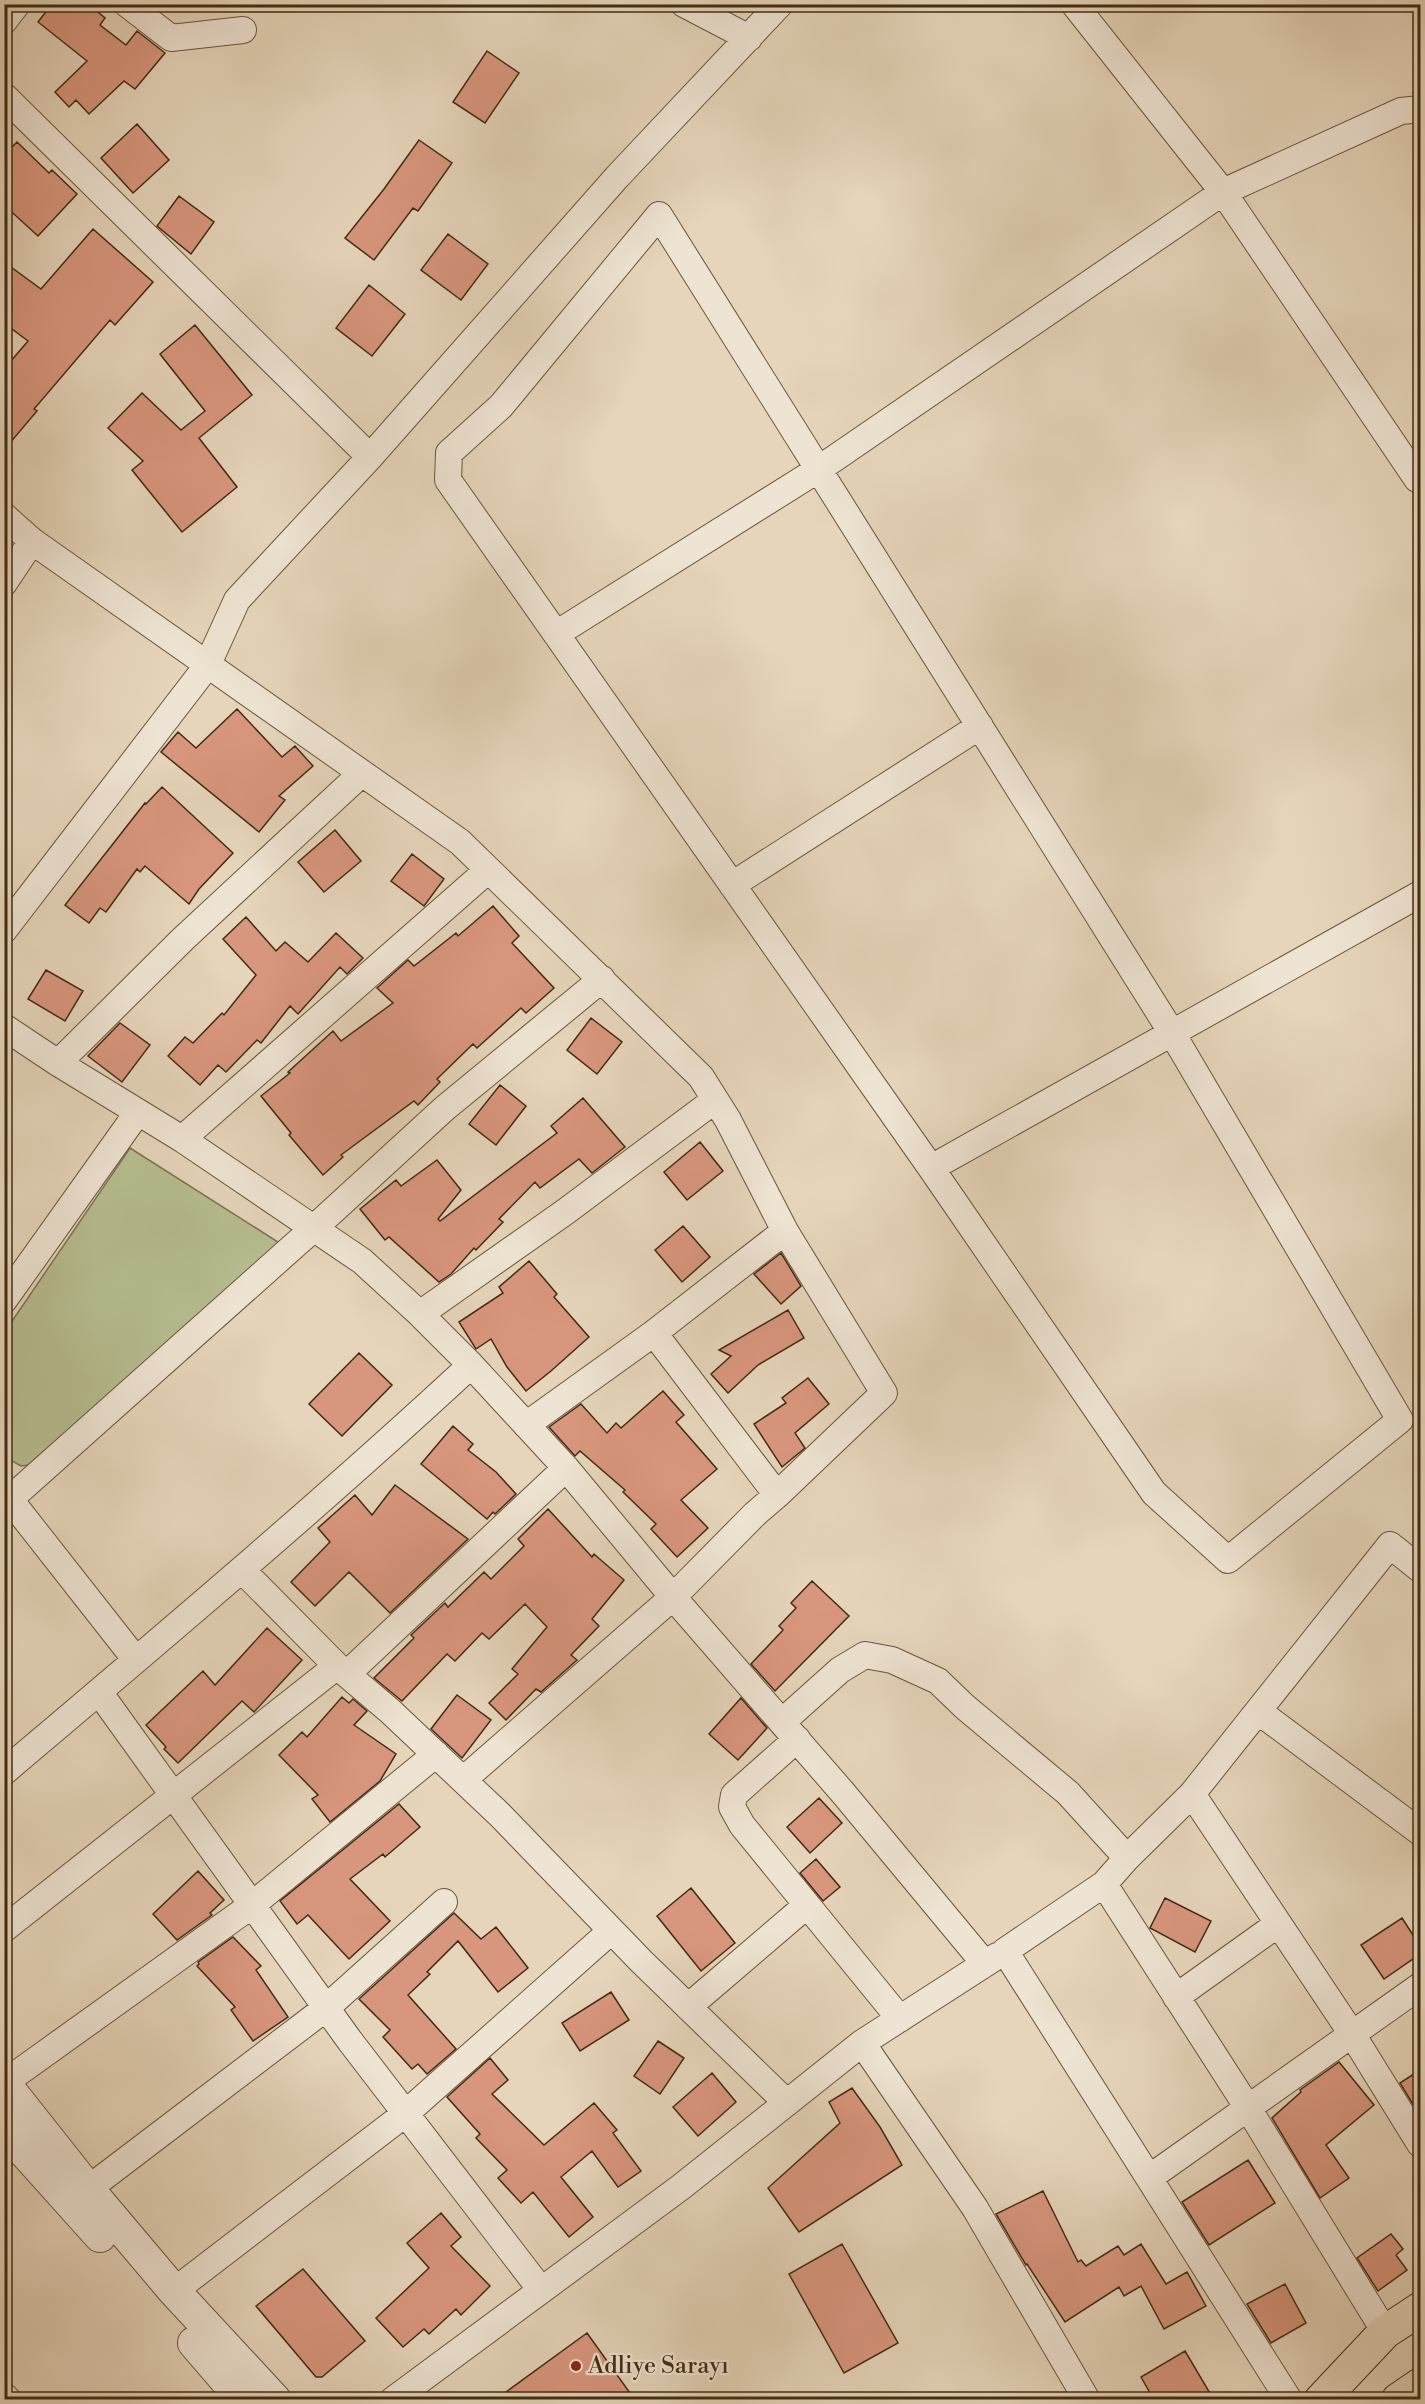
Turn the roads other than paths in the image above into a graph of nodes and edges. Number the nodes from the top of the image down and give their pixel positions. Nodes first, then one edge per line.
1 (17, 4) edge
2 (127, 4) edge
3 (684, 4) edge
4 (780, 4) edge
5 (1074, 4) edge
6 (4, 21) edge
7 (243, 30) dead end
8 (749, 38) junction
9 (4, 96) edge
10 (1420, 109) edge
11 (1223, 192) junction
12 (370, 457) junction
13 (819, 469) junction
14 (1419, 480) edge
15 (4, 516) edge
16 (32, 541) junction
17 (4, 584) edge
18 (556, 634) junction
19 (207, 666) junction
20 (980, 726) junction
21 (361, 774) junction
22 (488, 870) junction
23 (732, 885) junction
24 (1420, 894) edge
25 (4, 930) edge
26 (602, 979) junction
27 (4, 1026) edge
28 (1172, 1033) junction
29 (58, 1063) junction
30 (715, 1100) junction
31 (138, 1112) junction
32 (182, 1139) junction
33 (931, 1168) junction
34 (314, 1228) junction
35 (786, 1231) junction
36 (4, 1300) edge
37 (420, 1314) junction
38 (654, 1333) junction
39 (471, 1365) junction
40 (526, 1425) junction
41 (566, 1468) junction
42 (7, 1495) edge
43 (777, 1495) junction
44 (1420, 1569) edge
45 (242, 1570) junction
46 (673, 1597) junction
47 (136, 1660) junction
48 (342, 1670) junction
49 (99, 1692) junction
50 (1258, 1711) junction
51 (789, 1731) junction
52 (436, 1754) junction
53 (4, 1772) edge
54 (463, 1780) junction
55 (172, 1794) junction
56 (1192, 1794) junction
57 (1420, 1832) edge
58 (1127, 1858) junction
59 (1104, 1884) junction
60 (444, 1902) dead end
61 (252, 1905) junction
62 (807, 1905) junction
63 (1278, 1924) junction
64 (4, 1929) edge
65 (611, 1931) junction
66 (995, 1958) junction
67 (1420, 1986) edge
68 (1176, 1997) junction
69 (688, 2007) junction
70 (326, 2008) junction
71 (900, 2019) junction
72 (1352, 2034) junction
73 (862, 2043) junction
74 (4, 2083) edge
75 (787, 2103) junction
76 (1248, 2108) junction
77 (405, 2114) junction
78 (4, 2129) edge
79 (1420, 2144) edge
80 (1149, 2178) junction
81 (88, 2189) junction
82 (541, 2290) junction
83 (174, 2291) junction
84 (1420, 2309) edge
85 (1385, 2332) junction
86 (1420, 2385) edge
87 (4, 2396) edge
88 (8, 2400) edge
89 (243, 2400) edge
90 (275, 2400) edge
91 (393, 2400) edge
92 (1087, 2400) edge
93 (1289, 2400) edge
94 (1321, 2400) edge
95 (1398, 2400) edge

1 - 6 street
2 - 7 street
3 - 8 street
4 - 8 street
5 - 11 street
8 - 12 street
9 - 12 street
10 - 11 street
11 - 13 street
11 - 14 street
12 - 19 street
13 - 18 street
13 - 18 street
13 - 20 street
15 - 16 street
16 - 17 street
16 - 19 street
18 - 23 street
19 - 21 street
19 - 25 street
20 - 23 street
20 - 28 street
21 - 22 street
21 - 29 street
22 - 26 street
22 - 32 street
23 - 33 street
24 - 28 street
26 - 30 street
26 - 34 street
27 - 29 street
28 - 33 street
28 - 33 street
29 - 31 street
30 - 35 street
30 - 37 street
31 - 32 street
31 - 36 street
32 - 34 street
34 - 37 street
34 - 42 street
35 - 38 street
35 - 43 street
37 - 39 street
38 - 40 street
38 - 43 street
39 - 40 street
39 - 45 street
40 - 41 street
41 - 46 street
41 - 48 street
42 - 47 street
43 - 46 street
44 - 50 street
45 - 47 street
45 - 48 street
46 - 51 street
46 - 54 street
47 - 49 street
48 - 52 street
48 - 55 street
49 - 53 street
49 - 55 street
50 - 56 street
50 - 57 street
51 - 58 street
51 - 62 street
51 - 66 street
52 - 54 street
52 - 61 street
54 - 65 street
55 - 61 street
55 - 64 street
56 - 58 street
56 - 63 street
58 - 59 street
59 - 66 street
59 - 68 street
60 - 70 street
61 - 70 street
61 - 74 street
62 - 69 street
62 - 71 street
63 - 68 street
63 - 72 street
65 - 69 street
65 - 77 street
66 - 71 street
66 - 80 street
67 - 72 street
68 - 76 street
69 - 75 street
70 - 77 street
70 - 81 street
71 - 73 street
72 - 76 street
72 - 79 street
73 - 75 street
73 - 92 street
74 - 81 street
75 - 82 street
76 - 80 street
76 - 85 street
77 - 82 street
77 - 83 street
78 - 89 street
80 - 93 street
81 - 83 street
82 - 91 street
83 - 90 street
84 - 85 main road
85 - 94 main road
86 - 95 main road
87 - 88 street

